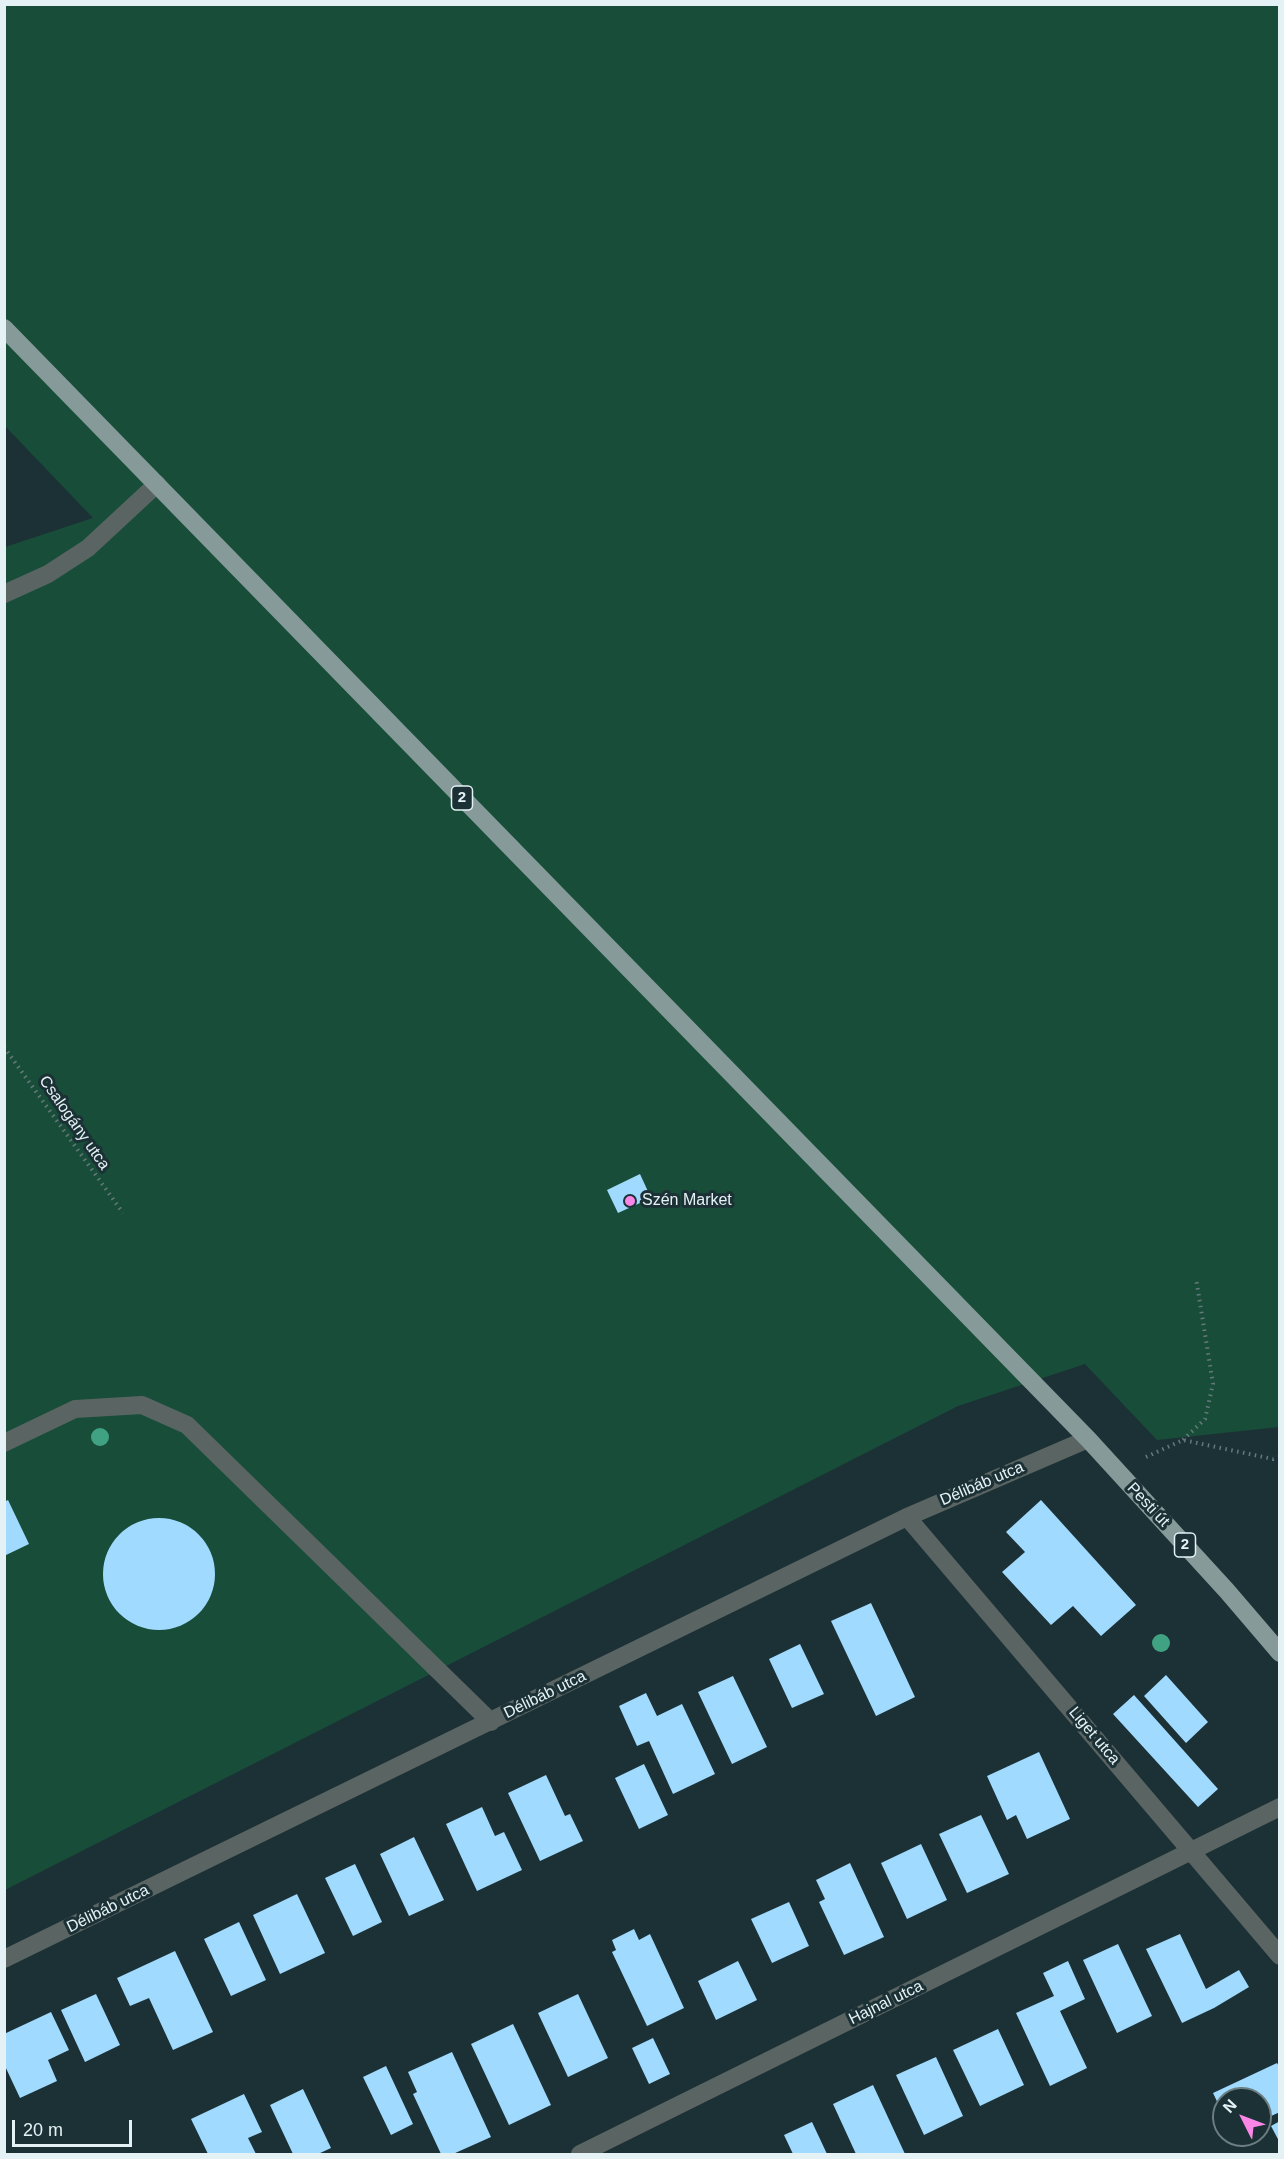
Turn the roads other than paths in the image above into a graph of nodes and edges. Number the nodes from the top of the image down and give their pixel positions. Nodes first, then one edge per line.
1 (4, 328) edge
2 (157, 484) junction
3 (4, 594) edge
4 (1088, 1439) junction
5 (4, 1443) edge
6 (907, 1516) junction
7 (1280, 1653) edge
8 (491, 1722) junction
9 (1280, 1807) edge
10 (1192, 1851) junction
11 (1280, 1956) edge
12 (4, 1959) edge
13 (580, 2154) edge

1 - 2 main road, 2
2 - 3 street
2 - 4 main road, 2
4 - 6 street, Délibáb utca
4 - 7 main road, Pesti út / 2
5 - 8 street
6 - 8 street, Délibáb utca
6 - 10 street, Liget utca
8 - 12 street, Délibáb utca
9 - 10 street, Hajnal utca
10 - 11 street, Liget utca
10 - 13 street, Hajnal utca

